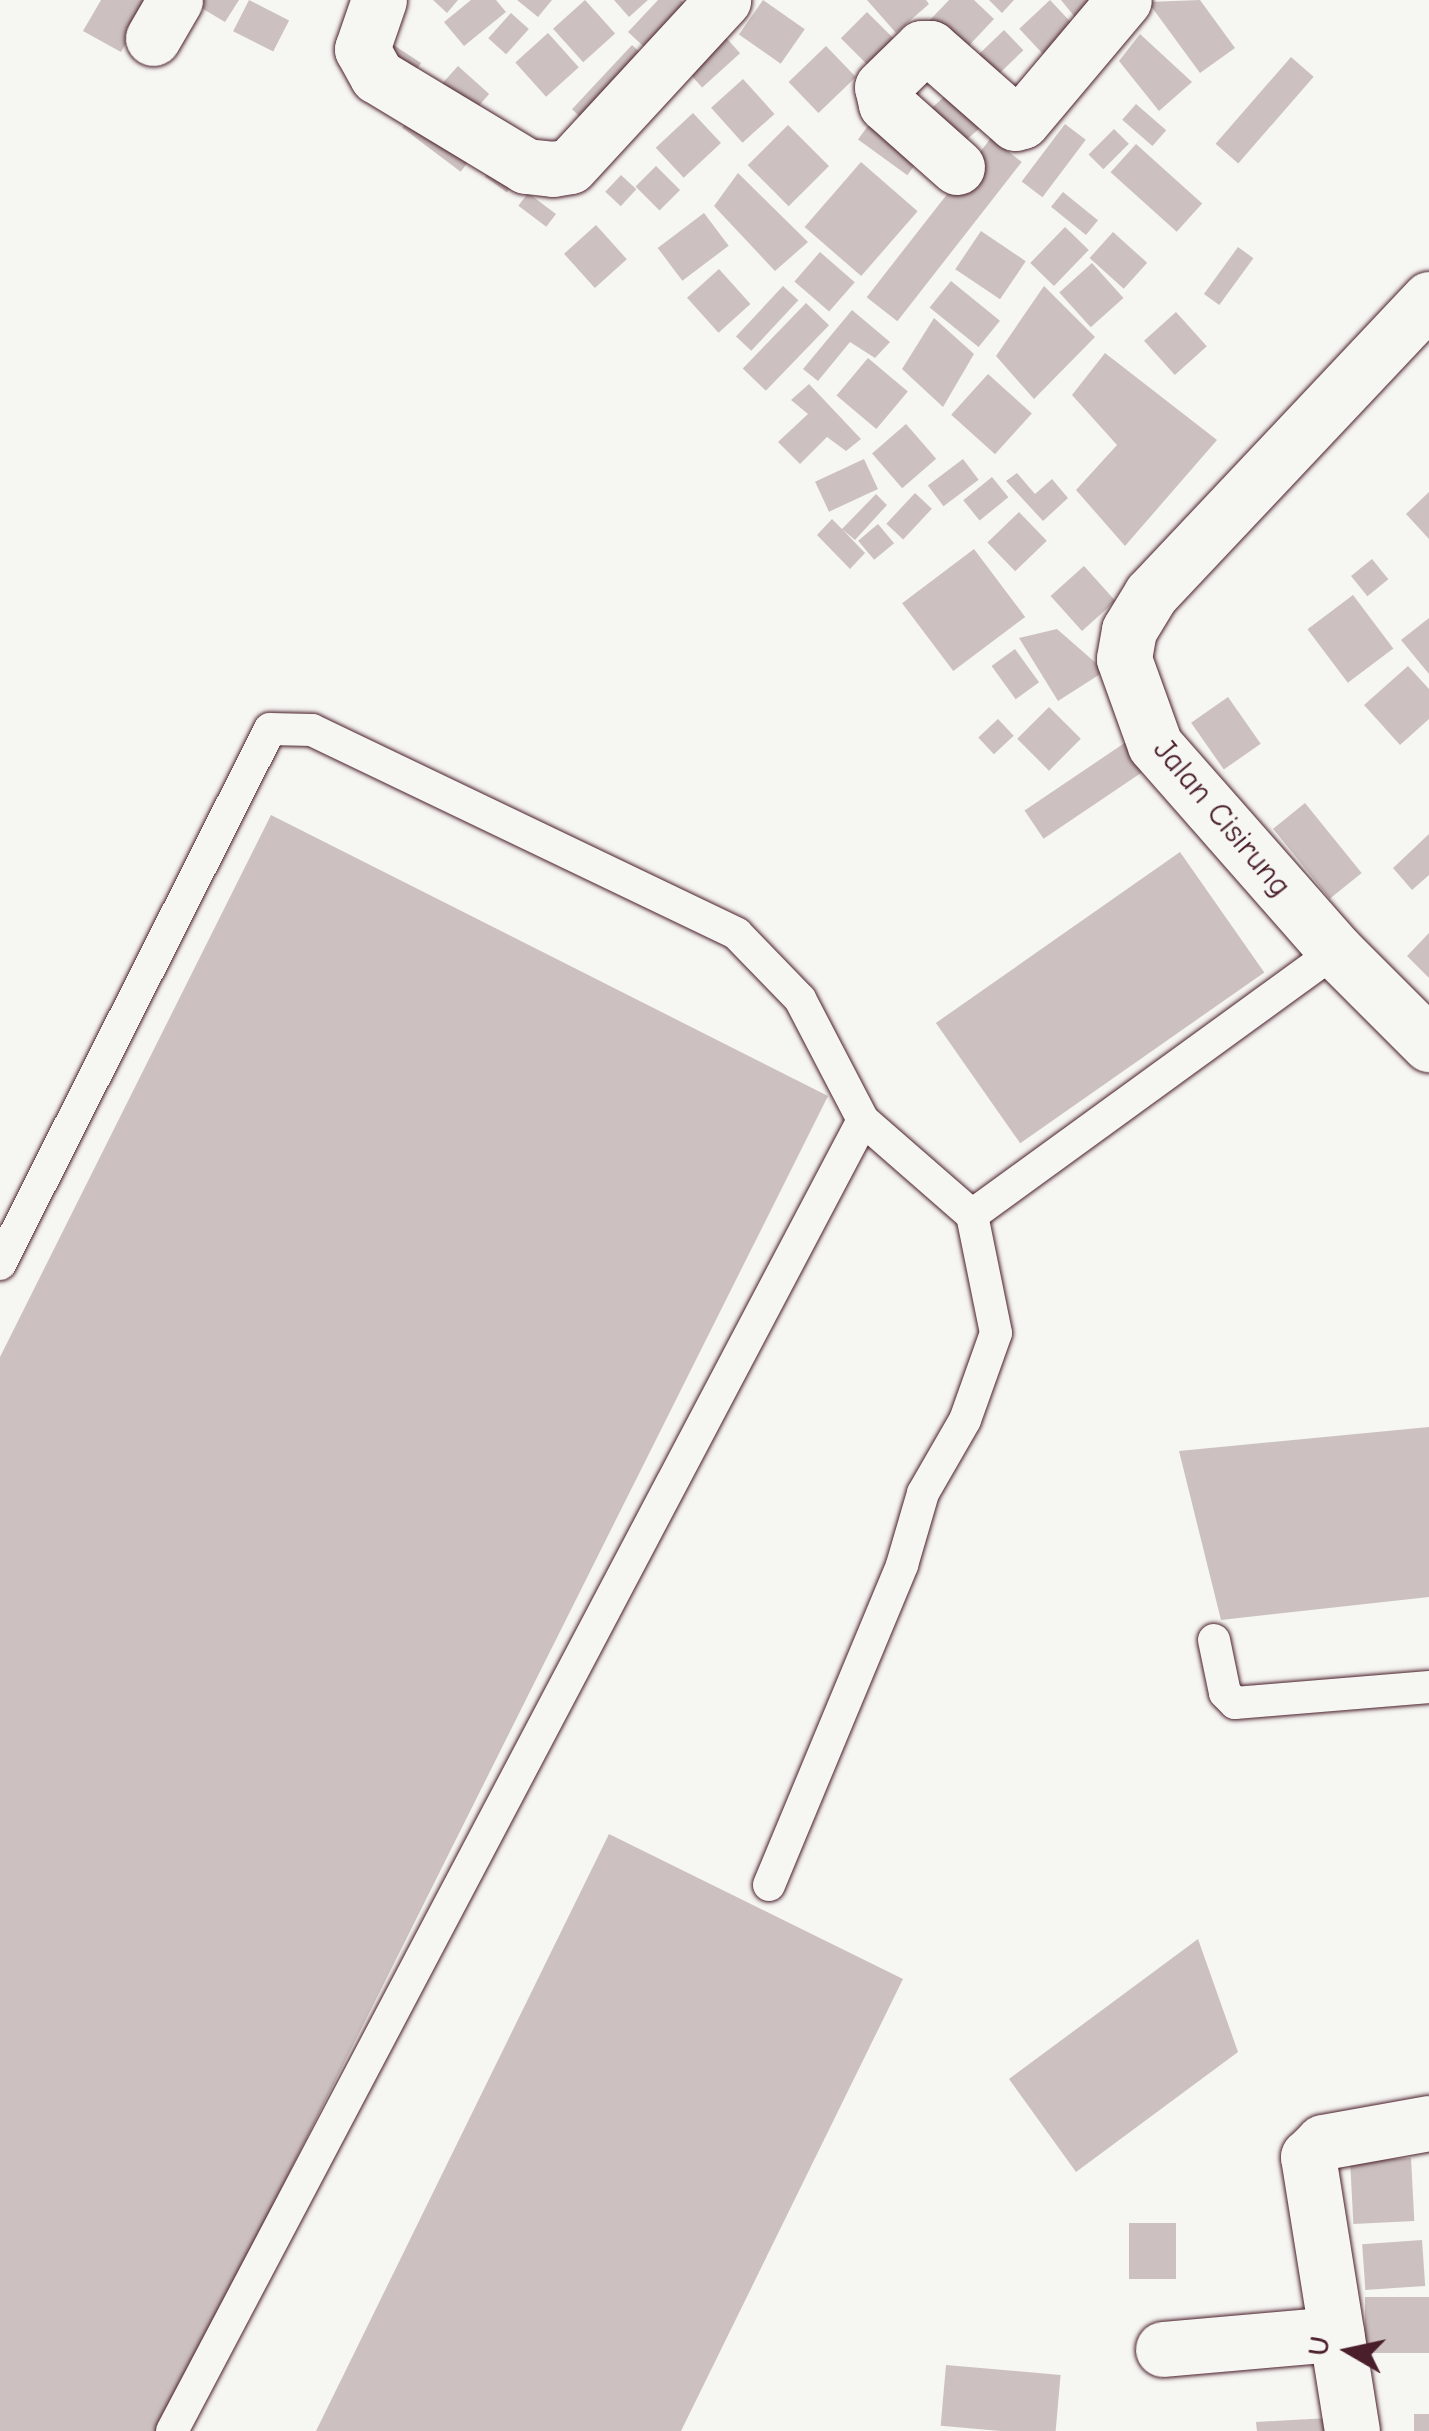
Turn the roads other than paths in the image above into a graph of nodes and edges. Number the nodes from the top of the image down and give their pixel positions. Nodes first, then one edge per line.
1 (378, 0) edge
2 (723, 0) edge
3 (1124, 0) edge
4 (957, 168) dead end
5 (1429, 299) edge
6 (1336, 950) junction
7 (1429, 1044) edge
8 (863, 1120) junction
9 (972, 1215) junction
10 (0, 1264) edge
11 (1214, 1640) dead end
12 (1429, 1688) edge
13 (768, 1885) dead end
14 (1429, 2123) edge
15 (1336, 2334) junction
16 (1162, 2349) dead end
17 (172, 2431) edge
18 (1352, 2431) edge

1 - 2 street
3 - 4 street
5 - 6 street, Jalan Cisirung
6 - 7 street, Jalan Cisirung
6 - 9 lane
8 - 9 lane
8 - 10 lane
8 - 17 lane
9 - 13 lane
11 - 12 lane
14 - 15 street
15 - 16 street
15 - 18 street

